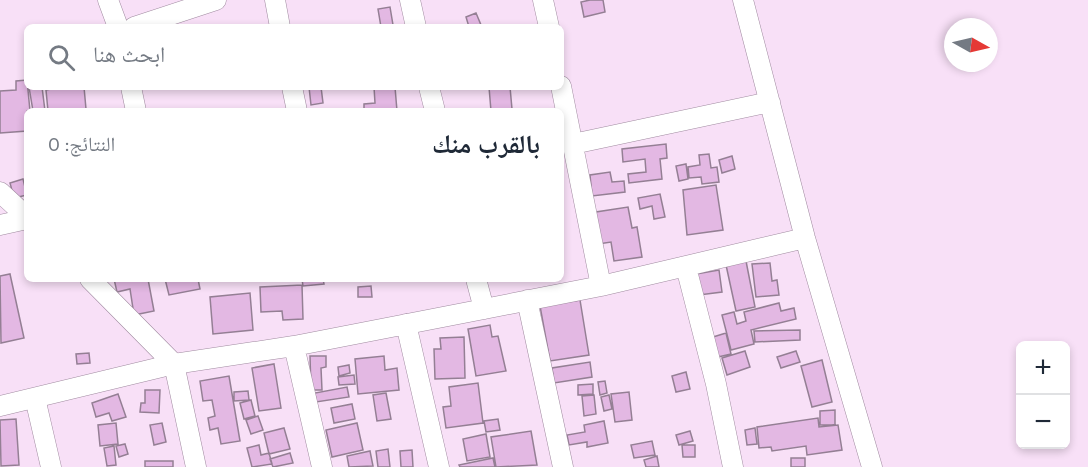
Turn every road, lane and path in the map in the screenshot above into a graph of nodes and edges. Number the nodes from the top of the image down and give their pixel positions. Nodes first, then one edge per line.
1 (108, 0) edge
2 (216, 0) edge
3 (275, 0) edge
4 (410, 0) edge
5 (543, 0) edge
6 (743, 0) edge
7 (117, 24) edge
8 (143, 24) edge
9 (279, 24) edge
10 (415, 24) edge
11 (548, 24) edge
12 (132, 90) edge
13 (293, 90) edge
14 (430, 90) edge
15 (562, 90) edge
16 (770, 102) junction
17 (135, 108) edge
18 (296, 108) edge
19 (434, 108) edge
20 (573, 144) junction
21 (0, 192) edge
22 (24, 215) edge
23 (24, 219) edge
24 (0, 225) edge
25 (806, 238) junction
26 (686, 267) junction
27 (93, 282) edge
28 (477, 282) edge
29 (601, 286) junction
30 (527, 300) junction
31 (484, 309) junction
32 (406, 324) junction
33 (294, 346) junction
34 (174, 364) junction
35 (36, 398) junction
36 (0, 406) edge
37 (51, 467) edge
38 (196, 467) edge
39 (322, 467) edge
40 (439, 467) edge
41 (563, 467) edge
42 (733, 467) edge
43 (872, 467) edge

1 - 7 street
2 - 8 street
3 - 9 street
4 - 10 street
5 - 11 street
6 - 16 street
12 - 17 street
13 - 18 street
14 - 19 street
15 - 20 street
16 - 20 street
16 - 25 street
20 - 29 street
21 - 22 street
23 - 24 street
25 - 26 street
25 - 43 street
26 - 29 street
26 - 42 street
27 - 34 street
28 - 31 street
29 - 30 street
30 - 31 street
30 - 41 street
31 - 32 street
32 - 33 street
32 - 40 street
33 - 34 street
33 - 39 street
34 - 35 street
34 - 38 street
35 - 36 street
35 - 37 street

